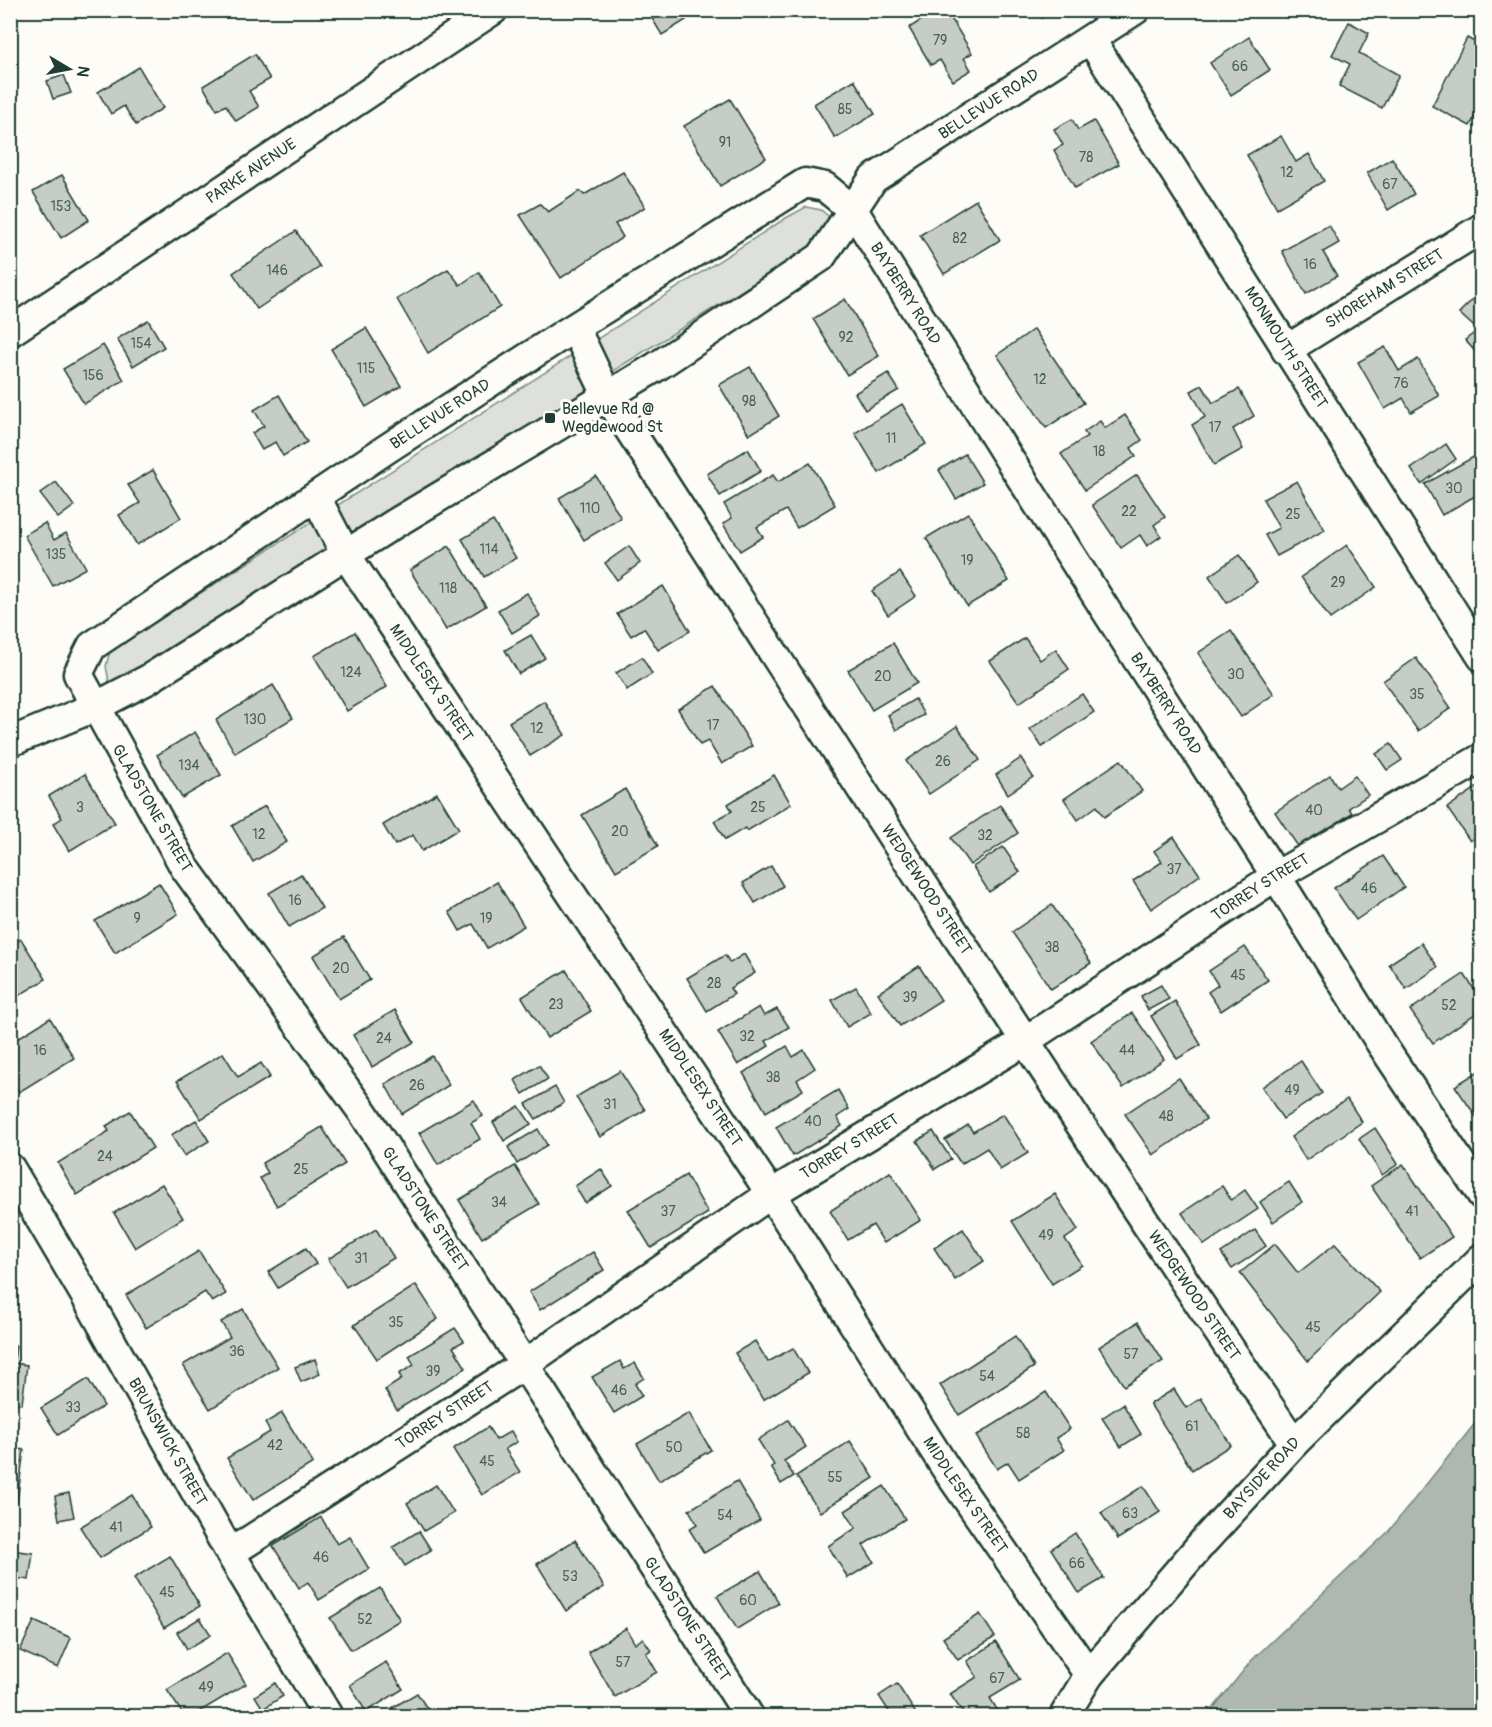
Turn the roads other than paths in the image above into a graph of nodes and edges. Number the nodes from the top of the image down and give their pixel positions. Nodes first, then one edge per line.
1 (493, 10) edge
2 (1136, 10) edge
3 (1091, 40) junction
4 (853, 210) junction
5 (1482, 228) edge
6 (575, 328) junction
7 (10, 332) edge
8 (1286, 350) junction
9 (607, 395) junction
10 (316, 497) junction
11 (346, 555) junction
12 (1482, 657) edge
13 (95, 707) junction
14 (10, 742) edge
15 (1482, 758) edge
16 (1276, 876) junction
17 (1025, 1041) junction
18 (10, 1168) edge
19 (771, 1194) junction
20 (1482, 1195) edge
21 (1482, 1258) edge
22 (525, 1364) junction
23 (1294, 1443) junction
24 (230, 1553) junction
25 (1089, 1675) junction
26 (328, 1716) edge
27 (749, 1716) edge
28 (1064, 1716) edge

1 - 7 street, PARKE AVENUE
2 - 3 street, BELLEVUE ROAD
3 - 4 street, BELLEVUE ROAD
3 - 8 street, MONMOUTH STREET
4 - 6 street, BELLEVUE ROAD
4 - 9 street, BELLEVUE ROAD
4 - 16 street, BAYBERRY ROAD
5 - 8 street, SHOREHAM STREET
6 - 9 street, WEDGEWOOD STREET
6 - 10 street, BELLEVUE ROAD
8 - 12 street, MONMOUTH STREET
9 - 11 street, BELLEVUE ROAD
9 - 17 street, WEDGEWOOD STREET
10 - 11 street, MIDDLESEX STREET
10 - 13 street, BELLEVUE ROAD
11 - 13 street, BELLEVUE ROAD
11 - 19 street, MIDDLESEX STREET
13 - 14 street, BELLEVUE ROAD
13 - 22 street, GLADSTONE STREET
15 - 16 street, TORREY STREET
16 - 17 street, TORREY STREET
16 - 20 street, BAYBERRY ROAD
17 - 19 street, TORREY STREET
17 - 23 street, WEDGEWOOD STREET
18 - 24 street, BRUNSWICK STREET
19 - 22 street, TORREY STREET
19 - 25 street, MIDDLESEX STREET
21 - 23 street, BAYSIDE ROAD
22 - 24 street, TORREY STREET
22 - 27 street, GLADSTONE STREET
23 - 25 street, BAYSIDE ROAD
24 - 26 street, BRUNSWICK STREET
25 - 28 street, BAYSIDE ROAD

